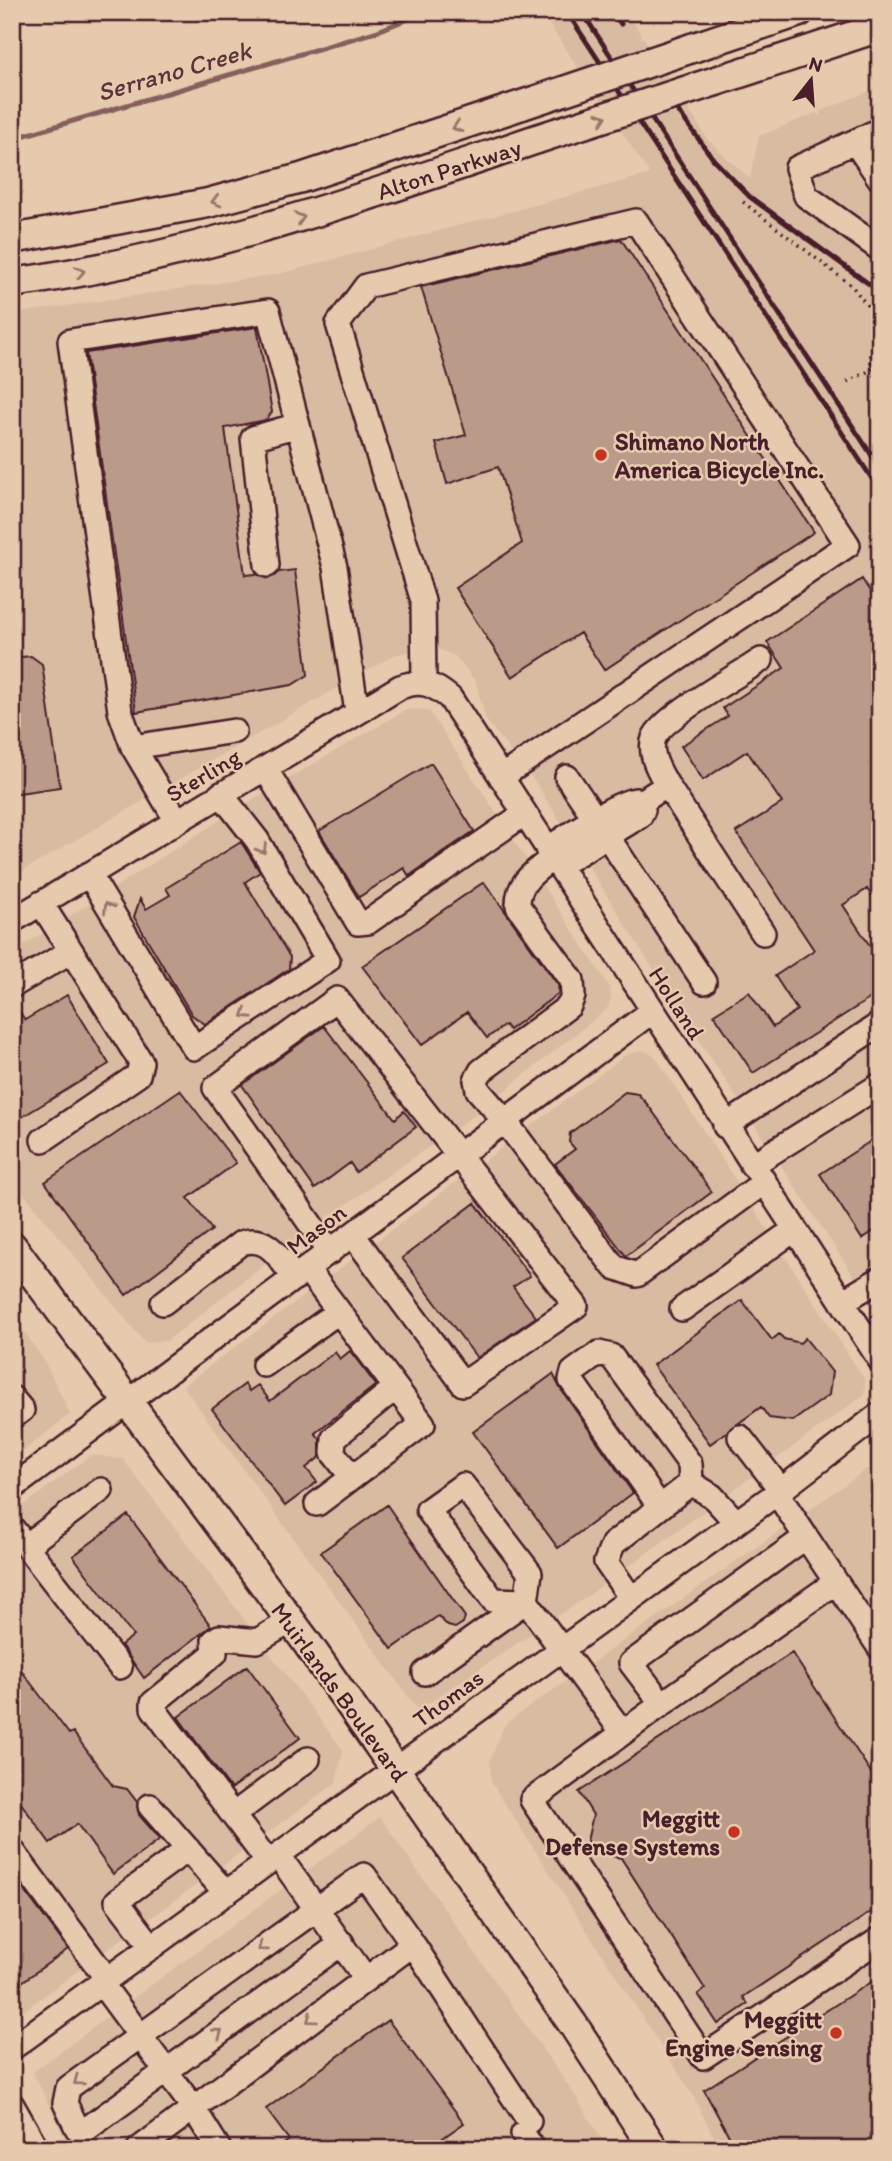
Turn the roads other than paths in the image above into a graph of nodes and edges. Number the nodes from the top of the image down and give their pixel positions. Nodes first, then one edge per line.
1 (799, 12) edge
2 (880, 27) edge
3 (880, 130) edge
4 (855, 142) junction
5 (880, 179) edge
6 (12, 239) edge
7 (880, 250) edge
8 (12, 283) edge
9 (298, 425) junction
10 (267, 565) dead end
11 (761, 660) dead end
12 (424, 682) junction
13 (357, 712) junction
14 (234, 731) dead end
15 (133, 747) junction
16 (265, 768) junction
17 (500, 777) junction
18 (567, 777) dead end
19 (667, 785) junction
20 (221, 794) junction
21 (524, 814) junction
22 (177, 821) junction
23 (601, 828) junction
24 (552, 858) junction
25 (89, 874) junction
26 (41, 903) junction
27 (12, 921) edge
28 (763, 933) dead end
29 (71, 951) junction
30 (704, 982) dead end
31 (12, 986) edge
32 (651, 1012) junction
33 (880, 1024) edge
34 (880, 1085) edge
35 (505, 1121) junction
36 (725, 1126) junction
37 (43, 1140) dead end
38 (459, 1156) junction
39 (757, 1174) junction
40 (794, 1230) junction
41 (353, 1235) junction
42 (12, 1246) edge
43 (330, 1252) junction
44 (301, 1274) junction
45 (880, 1279) edge
46 (842, 1302) junction
47 (163, 1303) dead end
48 (682, 1309) dead end
49 (338, 1312) junction
50 (880, 1360) edge
51 (264, 1365) dead end
52 (395, 1388) junction
53 (12, 1398) edge
54 (127, 1404) junction
55 (880, 1414) edge
56 (12, 1417) edge
57 (740, 1437) dead end
58 (351, 1476) junction
59 (691, 1483) junction
60 (12, 1488) edge
61 (101, 1490) dead end
62 (779, 1492) junction
63 (317, 1504) dead end
64 (660, 1507) junction
65 (736, 1522) junction
66 (19, 1537) edge
67 (806, 1537) junction
68 (836, 1582) junction
69 (631, 1598) junction
70 (526, 1601) junction
71 (290, 1621) junction
72 (560, 1648) junction
73 (880, 1648) edge
74 (120, 1667) dead end
75 (425, 1673) dead end
76 (662, 1704) junction
77 (623, 1732) junction
78 (308, 1759) dead end
79 (396, 1769) junction
80 (150, 1806) dead end
81 (233, 1815) junction
82 (188, 1849) junction
83 (12, 1850) edge
84 (273, 1858) junction
85 (226, 1893) junction
86 (317, 1908) junction
87 (880, 1939) edge
88 (342, 1943) junction
89 (413, 1944) junction
90 (152, 1947) junction
91 (366, 1979) junction
92 (104, 1981) junction
93 (139, 2035) junction
94 (12, 2048) edge
95 (166, 2071) junction
96 (12, 2105) edge
97 (192, 2106) junction
98 (529, 2134) edge
99 (37, 2149) edge
100 (139, 2149) edge
101 (219, 2149) edge
102 (654, 2149) edge

1 -> 6 main road, Alton Parkway, bridge
8 -> 2 main road, Alton Parkway, bridge
3 - 4 street
4 - 5 street
4 - 7 street
9 - 10 street
9 - 13 street
9 - 15 street
11 - 19 street
12 - 13 street, Sterling
12 - 17 street, Holland
12 - 17 street
13 - 16 street, Sterling
14 - 15 street
15 - 22 street
16 - 20 street, Sterling
16 - 21 street
17 - 21 street, Holland
18 - 23 street
19 - 23 street
19 - 28 street
20 - 22 street, Sterling
20 -> 25 street
21 - 24 street, Holland
22 - 25 street, Sterling
23 - 24 street
23 - 30 street
24 - 32 street, Holland
24 - 35 street
25 - 26 street, Sterling
26 - 27 street, Sterling
26 - 29 street
29 - 31 street
29 - 37 street
32 - 35 street, Mason
32 - 36 street, Holland
33 - 36 street
34 - 39 street
35 - 38 street, Mason
35 - 39 street
36 - 39 street, Holland
38 - 41 street, Mason
38 - 41 street
38 - 43 street
39 - 40 street, Holland
40 - 46 street, Holland
40 - 48 street
41 - 43 street, Mason
42 - 54 main road, Muirlands Boulevard
43 - 44 street, Mason
44 - 47 street
44 - 49 street
44 - 54 street, Mason
45 - 46 street
46 - 50 street, Holland
49 - 51 street
49 - 52 street
52 - 58 street
52 - 58 street
53 - 56 street
54 - 60 street, Mason
54 - 71 main road, Muirlands Boulevard
55 - 62 street, Thomas
57 - 62 street
58 - 63 street
59 - 64 street
59 - 64 street
59 - 65 street
61 - 66 street
62 - 65 street, Thomas
62 - 67 street
64 - 69 street
65 - 69 street, Thomas
66 - 74 street
67 - 68 street
67 - 76 street
68 - 73 street
68 - 76 street
69 - 72 street, Thomas
70 - 70 street
70 - 72 street
70 - 75 street
71 - 79 main road, Muirlands Boulevard
71 - 81 street
72 - 77 street
72 - 79 street, Thomas
76 - 77 street
77 - 87 street
78 - 81 street
79 - 84 street, Thomas
79 - 102 main road, Muirlands Boulevard
80 - 82 street
81 - 84 street
82 - 85 street
82 - 90 street
83 - 92 street
84 - 85 street, Thomas
84 - 86 street
85 - 90 street, Thomas
86 - 88 street
86 - 89 street
86 -> 93 street
88 - 91 street
95 -> 88 street
89 - 91 street
89 - 98 street
90 - 92 street, Thomas
91 -> 97 street
92 - 93 street
92 - 94 street, Thomas
93 - 95 street
93 -> 95 street
95 - 97 street
96 - 99 street
97 - 100 street
97 - 101 street

